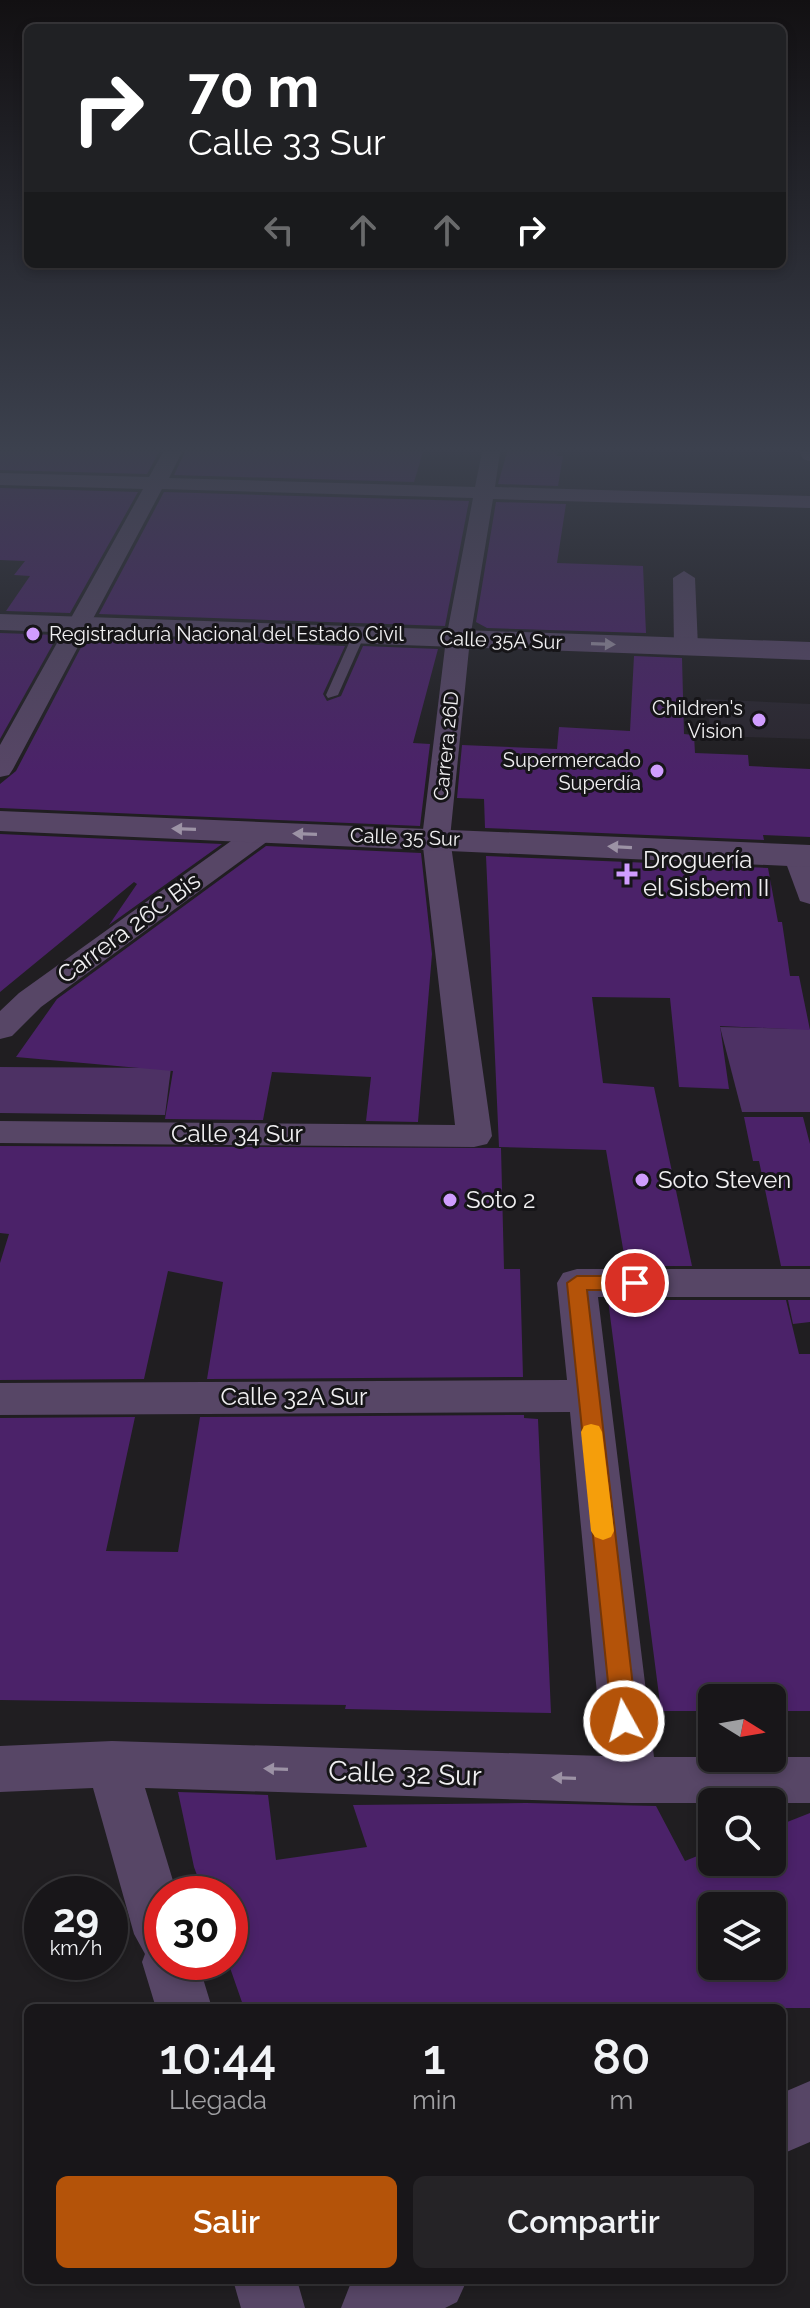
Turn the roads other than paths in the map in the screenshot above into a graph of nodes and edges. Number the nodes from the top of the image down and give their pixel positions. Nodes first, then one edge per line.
1 (113, 560) edge
2 (473, 560) edge
3 (684, 578) dead end
4 (0, 622) edge
5 (77, 623) junction
6 (359, 634) junction
7 (458, 639) junction
8 (686, 647) junction
9 (810, 651) edge
10 (332, 695) dead end
11 (0, 769) edge
12 (0, 821) edge
13 (262, 832) junction
14 (436, 838) junction
15 (804, 856) edge
16 (810, 895) edge
17 (0, 1029) edge
18 (0, 1132) edge
19 (474, 1136) joint
20 (810, 1283) edge
21 (587, 1396) junction
22 (0, 1399) edge
23 (112, 1764) junction
24 (0, 1769) edge
25 (631, 1780) junction
26 (810, 1780) edge
27 (145, 1876) edge
28 (175, 1980) edge
29 (183, 2004) edge
30 (810, 2111) edge
31 (786, 2122) edge
32 (266, 2284) edge
33 (426, 2284) edge
34 (273, 2308) edge
35 (373, 2308) edge

1 - 5 street
2 - 7 street, Carrera 26D
3 - 8 street
4 - 5 street, Calle 35A Sur
5 - 6 street, Calle 35A Sur
5 - 11 street
6 - 7 street, Calle 35A Sur
6 - 10 lane
7 -> 8 street, Calle 35A Sur
7 - 14 street, Carrera 26D
8 - 9 street, Calle 35A Sur
13 -> 12 street, Calle 35 Sur
14 -> 13 street, Calle 35 Sur
13 - 17 street, Carrera 26C Bis
15 -> 14 street, Calle 35 Sur
14 - 19 street, Carrera 26D
15 - 16 street
18 - 19 street, Calle 34 Sur
20 - 21 street
21 - 22 street, Calle 32A Sur
21 - 25 street
23 - 24 street, Calle 32 Sur
25 -> 23 street, Calle 32 Sur
23 - 27 street
25 - 26 street, Calle 32 Sur
28 - 29 street
30 - 31 street
32 - 34 street
33 - 35 street

